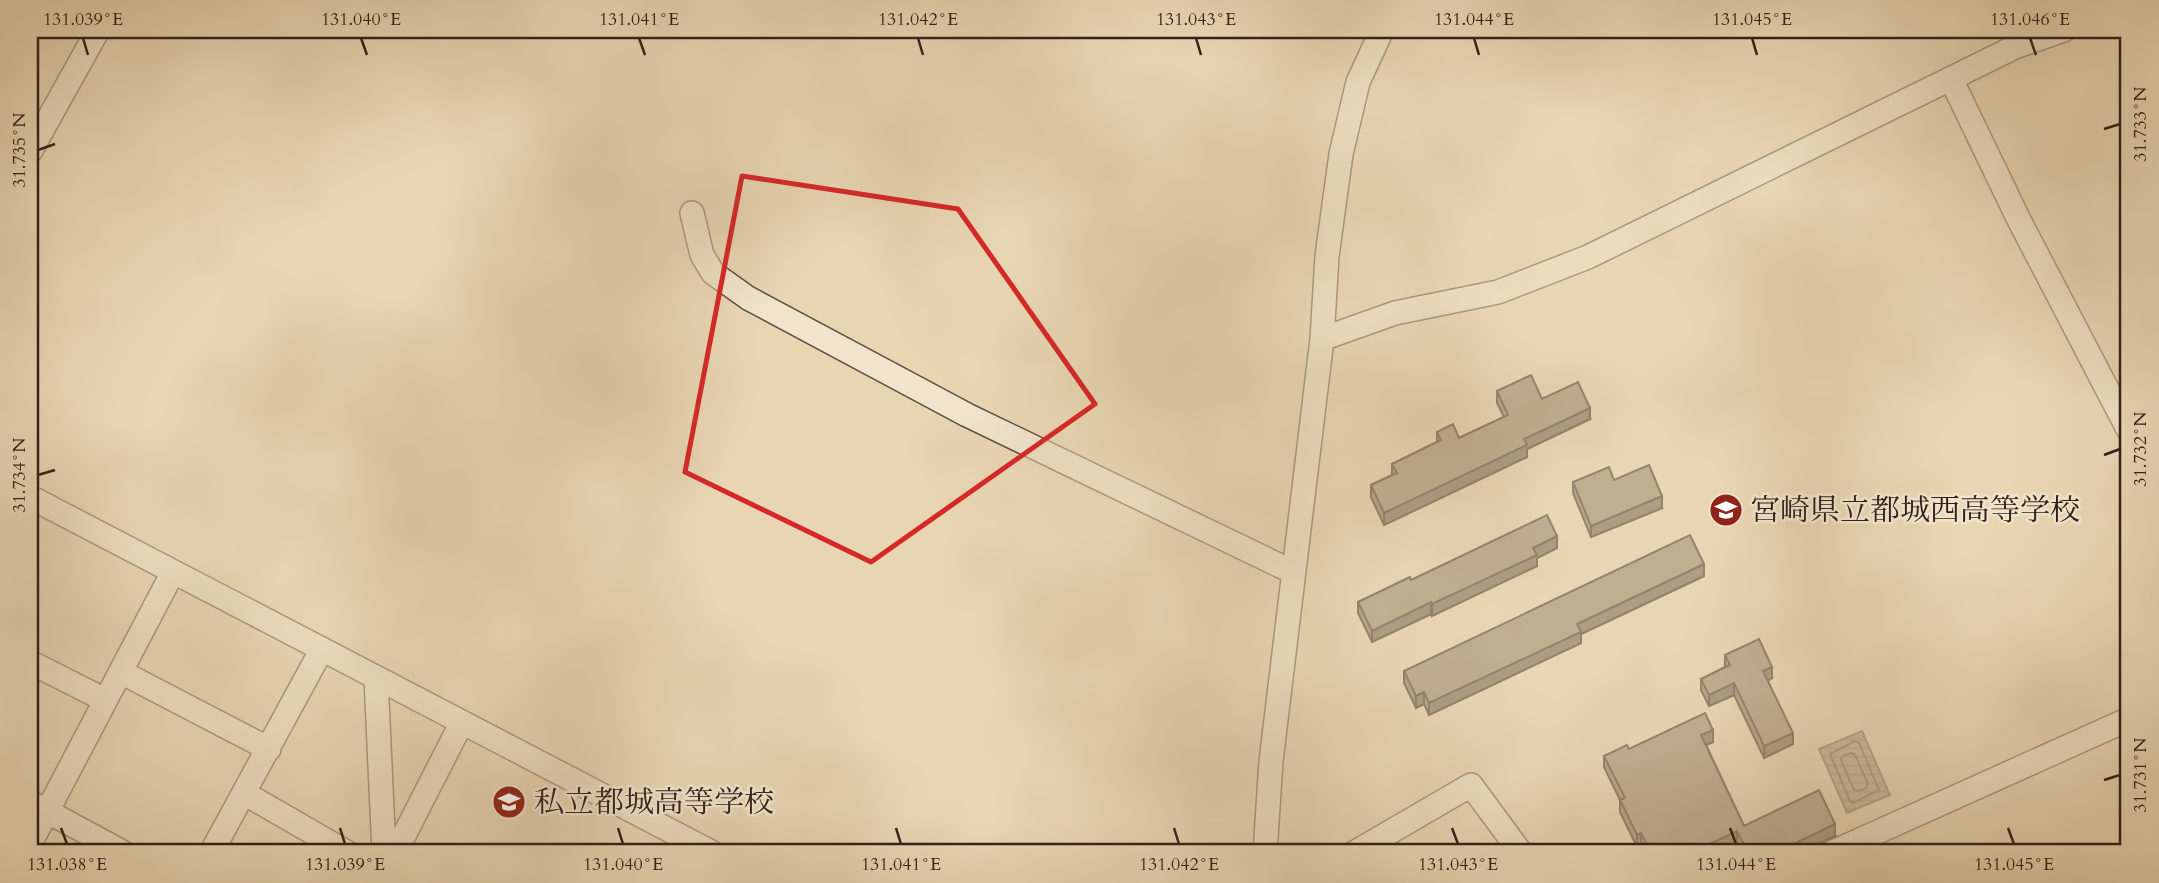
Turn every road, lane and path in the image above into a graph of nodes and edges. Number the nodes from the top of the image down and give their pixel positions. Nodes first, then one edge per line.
1 (98, 30) edge
2 (1381, 30) edge
3 (2064, 30) edge
4 (1951, 79) junction
5 (30, 152) edge
6 (692, 213) dead end
7 (1322, 340) junction
8 (2128, 424) edge
9 (30, 497) edge
10 (173, 572) junction
11 (1293, 572) junction
12 (322, 649) junction
13 (30, 662) edge
14 (121, 672) junction
15 (376, 678) junction
16 (105, 700) junction
17 (2129, 719) edge
18 (462, 722) junction
19 (269, 749) junction
20 (244, 793) junction
21 (39, 806) edge
22 (30, 844) edge
23 (124, 853) edge
24 (211, 853) edge
25 (348, 853) edge
26 (384, 853) edge
27 (395, 853) edge
28 (713, 853) edge
29 (1265, 853) edge
30 (1354, 853) edge
31 (1521, 853) edge
32 (1831, 853) edge

1 - 5 street
2 - 7 street
3 - 4 street
4 - 7 street
4 - 8 street
6 - 11 street
7 - 11 street
9 - 10 street
10 - 12 street
10 - 14 street
11 - 29 street
12 - 15 street
12 - 19 street
13 - 16 street
14 - 16 street
14 - 19 street
15 - 18 street
15 - 26 street
16 - 21 street
17 - 32 street
18 - 27 street
18 - 28 street
19 - 20 street
20 - 24 street
20 - 25 street
21 - 22 street
21 - 23 street
30 - 31 street

